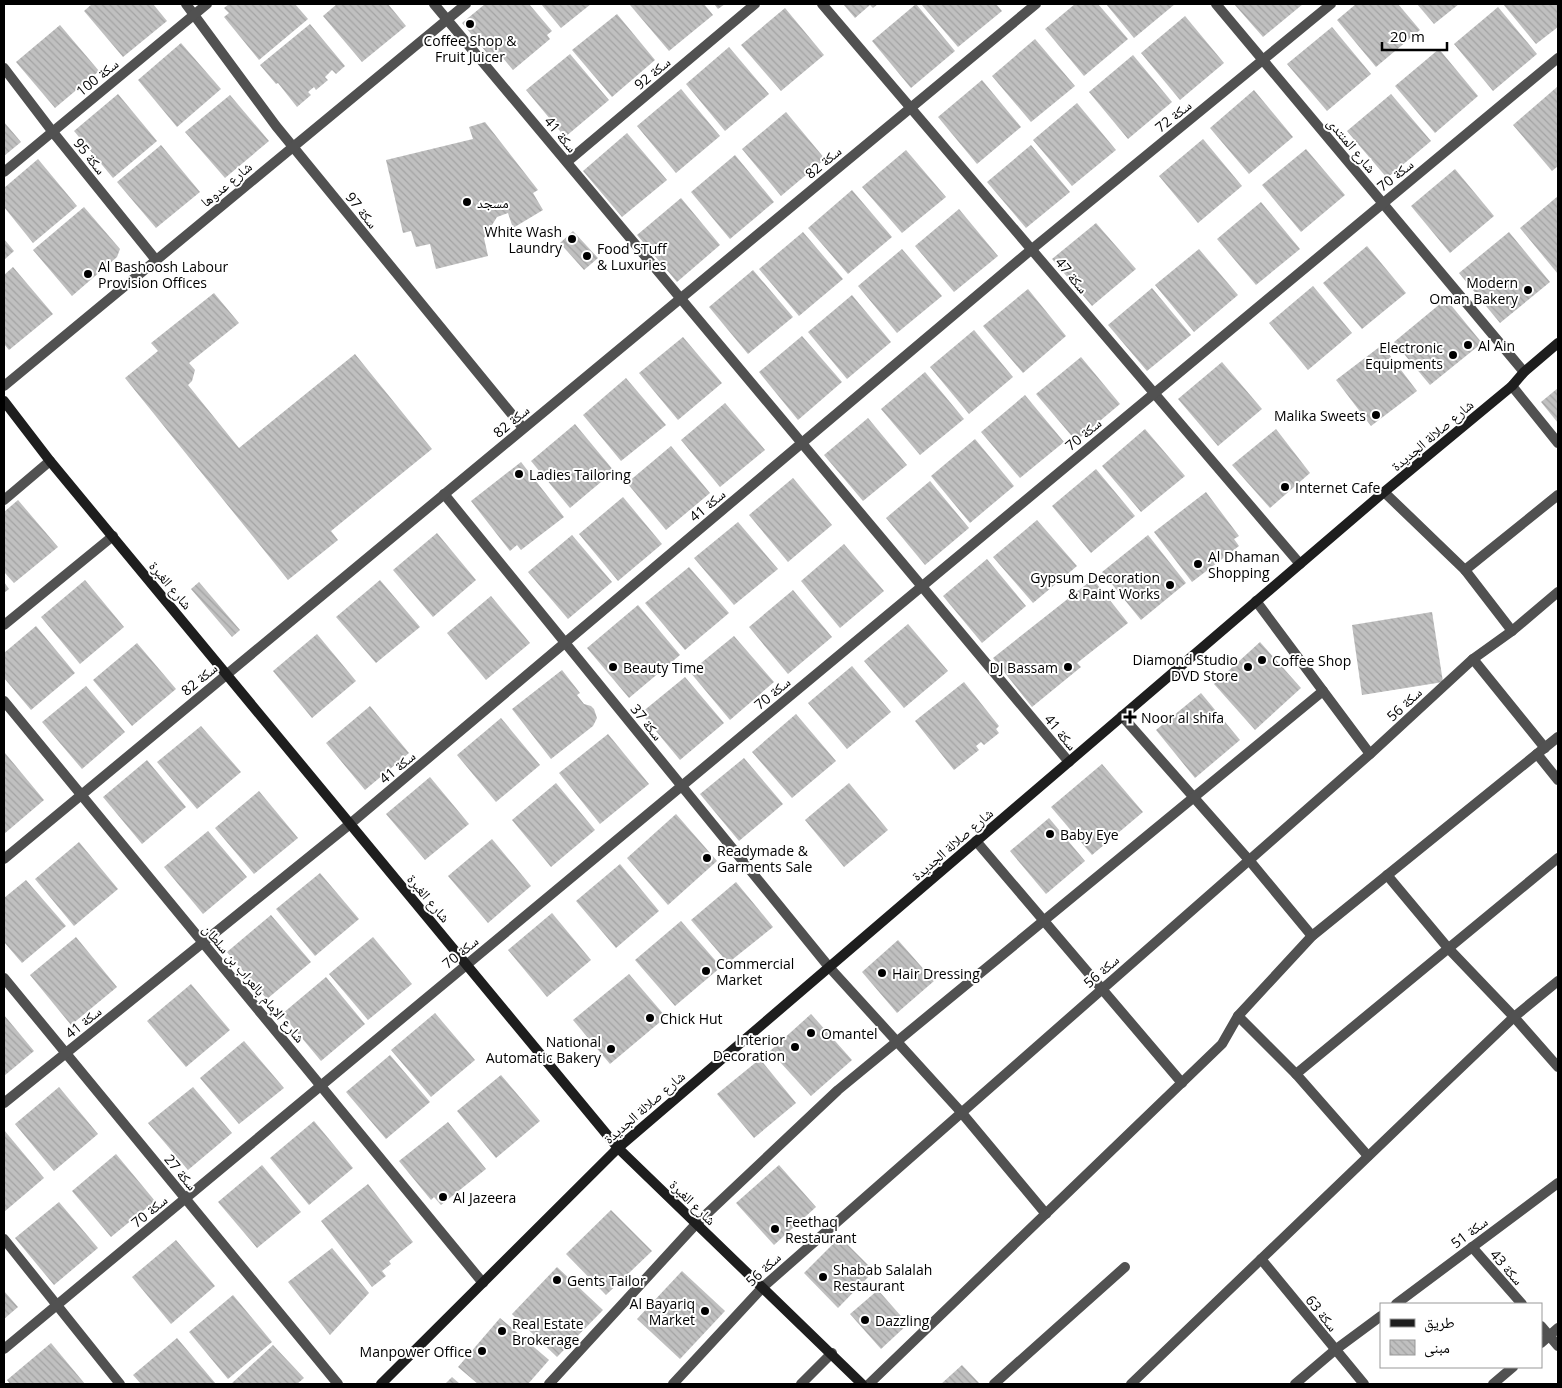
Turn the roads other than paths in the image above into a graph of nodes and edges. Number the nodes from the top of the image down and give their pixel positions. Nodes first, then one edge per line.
1 (186, 4) edge
2 (207, 4) edge
3 (434, 4) edge
4 (466, 4) edge
5 (755, 4) edge
6 (822, 4) edge
7 (1036, 4) edge
8 (1216, 4) edge
9 (1331, 4) edge
10 (194, 15) junction
11 (447, 20) junction
12 (1558, 58) edge
13 (1263, 60) junction
14 (4, 68) edge
15 (911, 107) junction
16 (52, 132) junction
17 (294, 146) junction
18 (567, 162) junction
19 (4, 172) edge
20 (1383, 203) junction
21 (1032, 249) junction
22 (156, 260) junction
23 (680, 298) junction
24 (1558, 343) edge
25 (1524, 372) junction
26 (4, 386) edge
27 (1512, 386) junction
28 (1154, 393) junction
29 (4, 401) edge
30 (523, 428) junction
31 (802, 443) junction
32 (1558, 443) edge
33 (50, 461) junction
34 (1384, 492) junction
35 (444, 494) junction
36 (1558, 495) edge
37 (4, 500) edge
38 (112, 536) junction
39 (1300, 564) junction
40 (1465, 570) junction
41 (921, 586) junction
42 (1558, 592) edge
43 (1256, 601) junction
44 (4, 624) edge
45 (1512, 631) junction
46 (565, 643) junction
47 (1473, 658) junction
48 (226, 674) junction
49 (1323, 690) junction
50 (4, 702) edge
51 (1122, 716) junction
52 (1558, 737) edge
53 (1541, 751) junction
54 (1370, 754) junction
55 (1068, 762) junction
56 (1558, 780) edge
57 (681, 786) junction
58 (81, 795) junction
59 (1194, 797) junction
60 (350, 824) junction
61 (976, 841) junction
62 (1558, 858) edge
63 (4, 859) edge
64 (1249, 860) junction
65 (1387, 875) junction
66 (1044, 920) junction
67 (1312, 936) junction
68 (203, 943) junction
69 (1448, 948) junction
70 (466, 965) junction
71 (829, 967) junction
72 (4, 978) edge
73 (1558, 980) edge
74 (1102, 988) junction
75 (1238, 1016) junction
76 (1514, 1017) junction
77 (897, 1042) junction
78 (66, 1053) junction
79 (1558, 1067) edge
80 (1296, 1074) junction
81 (1182, 1083) junction
82 (321, 1086) junction
83 (4, 1103) edge
84 (961, 1112) junction
85 (618, 1148) junction
86 (1368, 1156) junction
87 (1558, 1183) edge
88 (185, 1198) junction
89 (1046, 1214) junction
90 (696, 1224) junction
91 (4, 1239) edge
92 (1472, 1247) junction
93 (1261, 1259) junction
94 (1124, 1267) dead end
95 (483, 1283) junction
96 (762, 1287) junction
97 (1397, 1303) edge
98 (1521, 1303) edge
99 (57, 1305) junction
100 (1380, 1317) edge
101 (1542, 1327) edge
102 (1558, 1328) edge
103 (1549, 1336) junction
104 (1542, 1342) edge
105 (1558, 1346) edge
106 (4, 1349) edge
107 (1335, 1350) junction
108 (832, 1353) junction
109 (1512, 1368) edge
110 (120, 1384) edge
111 (338, 1384) edge
112 (381, 1384) edge
113 (549, 1384) edge
114 (673, 1384) edge
115 (800, 1384) edge
116 (862, 1384) edge
117 (869, 1384) edge
118 (994, 1384) edge
119 (1131, 1384) edge
120 (1295, 1384) edge
121 (1364, 1384) edge
122 (1493, 1384) edge

1 - 10 street, سكة 97
2 - 10 street, سكة 100
3 - 11 street, سكة 41
4 - 11 street, شارع عدوها
5 - 18 street, سكة 92
6 - 15 street, سكة 47
7 - 15 street, سكة 82
8 - 13 street, شارع المنتدى
9 - 13 street, سكة 72
10 - 16 street, سكة 100
10 - 17 street, سكة 97
11 - 17 street, شارع عدوها
11 - 18 street, سكة 41
12 - 20 street, سكة 70
13 - 20 street, شارع المنتدى
13 - 21 street, سكة 72
14 - 16 street, سكة 95
15 - 21 street, سكة 47
15 - 23 street, سكة 82
16 - 19 street, سكة 100
16 - 22 street, سكة 95
17 - 22 street, شارع عدوها
17 - 30 street, سكة 97
18 - 23 street, سكة 41
20 - 25 street, شارع المنتدى
20 - 28 street, سكة 70
21 - 28 street, سكة 47
21 - 31 street, سكة 41
22 - 26 street, شارع عدوها
23 - 30 street, سكة 82
23 - 31 street, سكة 41
24 - 25 street, شارع صلالة الجديدة
25 - 27 street, شارع صلالة الجديدة
27 - 32 street
27 - 34 street, شارع صلالة الجديدة
28 - 39 street, سكة 47
28 - 41 street, سكة 70
29 - 33 street, شارع الغبرة
30 - 35 street, سكة 82
31 - 41 street, سكة 41
31 - 46 street, سكة 41
33 - 37 street
33 - 38 street, شارع الغبرة
34 - 39 street, شارع صلالة الجديدة
34 - 40 street
35 - 46 street, سكة 37
35 - 48 street, سكة 82
36 - 40 street
38 - 44 street
38 - 48 street, شارع الغبرة
39 - 43 street, شارع صلالة الجديدة
40 - 45 street
41 - 55 street, سكة 41
41 - 57 street, سكة 70
42 - 45 street, سكة 56
43 - 49 street
43 - 51 street, شارع صلالة الجديدة
45 - 47 street, سكة 56
46 - 57 street, سكة 37
46 - 60 street, سكة 41
47 - 53 street
47 - 54 street, سكة 56
48 - 58 street, سكة 82
48 - 60 street, شارع الغبرة
49 - 54 street
49 - 59 street
50 - 58 street, شارع الإمام بالعراب بن سلطان
51 - 55 street, شارع صلالة الجديدة
51 - 59 street
52 - 53 street
53 - 56 street
53 - 65 street
54 - 64 street, سكة 56
55 - 61 street, شارع صلالة الجديدة
57 - 70 street, سكة 70
57 - 71 street, سكة 37
58 - 63 street, سكة 82
58 - 68 street, شارع الإمام بالعراب بن سلطان
59 - 64 street
59 - 66 street
60 - 68 street, سكة 41
60 - 70 street, شارع الغبرة
61 - 66 street
61 - 71 street, شارع صلالة الجديدة
62 - 69 street
64 - 67 street
64 - 74 street, سكة 56
65 - 67 street
65 - 69 street
66 - 74 street
66 - 77 street
67 - 75 street
68 - 78 street, سكة 41
68 - 82 street, شارع الإمام بالعراب بن سلطان
69 - 76 street
69 - 80 street
70 - 82 street, سكة 70
70 - 85 street, شارع الغبرة
71 - 77 street, سكة 37
71 - 85 street, شارع صلالة الجديدة
72 - 78 street, سكة 27
73 - 76 street
74 - 81 street
74 - 84 street, سكة 56
75 - 80 street
75 - 81 street
76 - 79 street
76 - 86 street
77 - 84 street, سكة 37
77 - 90 street
78 - 83 street, سكة 41
78 - 88 street, سكة 27
80 - 86 street
81 - 89 street
82 - 88 street, سكة 70
82 - 95 street, شارع الإمام بالعراب بن سلطان
84 - 89 street, سكة 37
84 - 96 street, سكة 56
85 - 90 street, شارع الغبرة
85 - 95 street, شارع صلالة الجديدة
86 - 93 street
87 - 92 street, سكة 51
88 - 99 street, سكة 70
88 - 111 street, سكة 27
89 - 117 street
90 - 96 street, شارع الغبرة
90 - 113 street
91 - 99 street
92 - 97 street, سكة 51
92 - 98 street, سكة 43
93 - 107 street, سكة 63
93 - 119 street
94 - 118 street
95 - 112 street, شارع صلالة الجديدة
96 - 108 street, شارع الغبرة
96 - 114 street, سكة 56
99 - 106 street, سكة 70
99 - 110 street
100 - 107 street
101 - 103 street
102 - 103 street
103 - 104 street
103 - 105 street
107 - 120 street
107 - 121 street, سكة 63
108 - 115 street
108 - 116 street, شارع الغبرة
109 - 122 street

